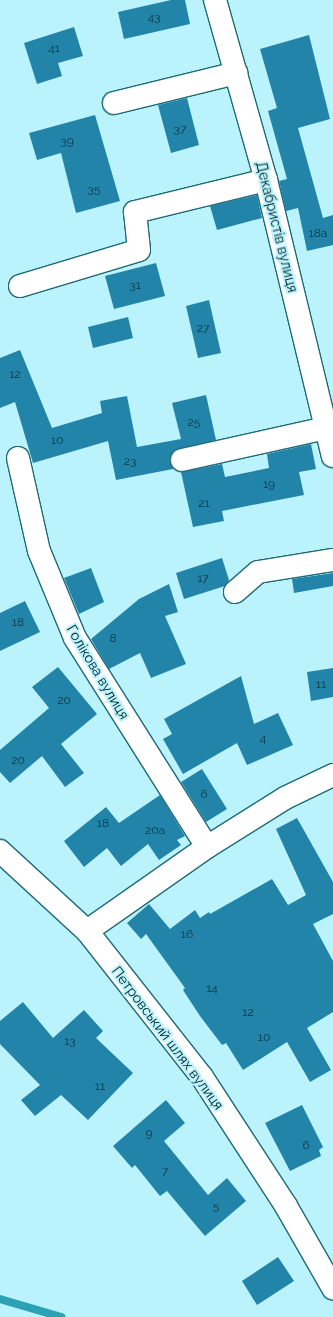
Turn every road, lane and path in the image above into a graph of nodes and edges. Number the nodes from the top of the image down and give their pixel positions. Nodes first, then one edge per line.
1 (215, 0) edge
2 (236, 73) junction
3 (114, 103) dead end
4 (266, 180) junction
5 (20, 286) dead end
6 (326, 428) junction
7 (333, 456) edge
8 (18, 458) dead end
9 (182, 460) dead end
10 (333, 560) edge
11 (235, 592) dead end
12 (333, 775) edge
13 (207, 847) junction
14 (0, 851) edge
15 (87, 931) junction
16 (333, 1288) edge

1 - 2 street, Декабристів вулиця
2 - 3 street
2 - 4 street, Декабристів вулиця
4 - 5 street
4 - 6 street, Декабристів вулиця
6 - 7 street, Декабристів вулиця
6 - 9 street
8 - 13 street, Голікова вулиця
10 - 11 street
12 - 13 street
13 - 15 street
14 - 15 street, Петровський шлях вулиця
15 - 16 street, Петровський шлях вулиця

